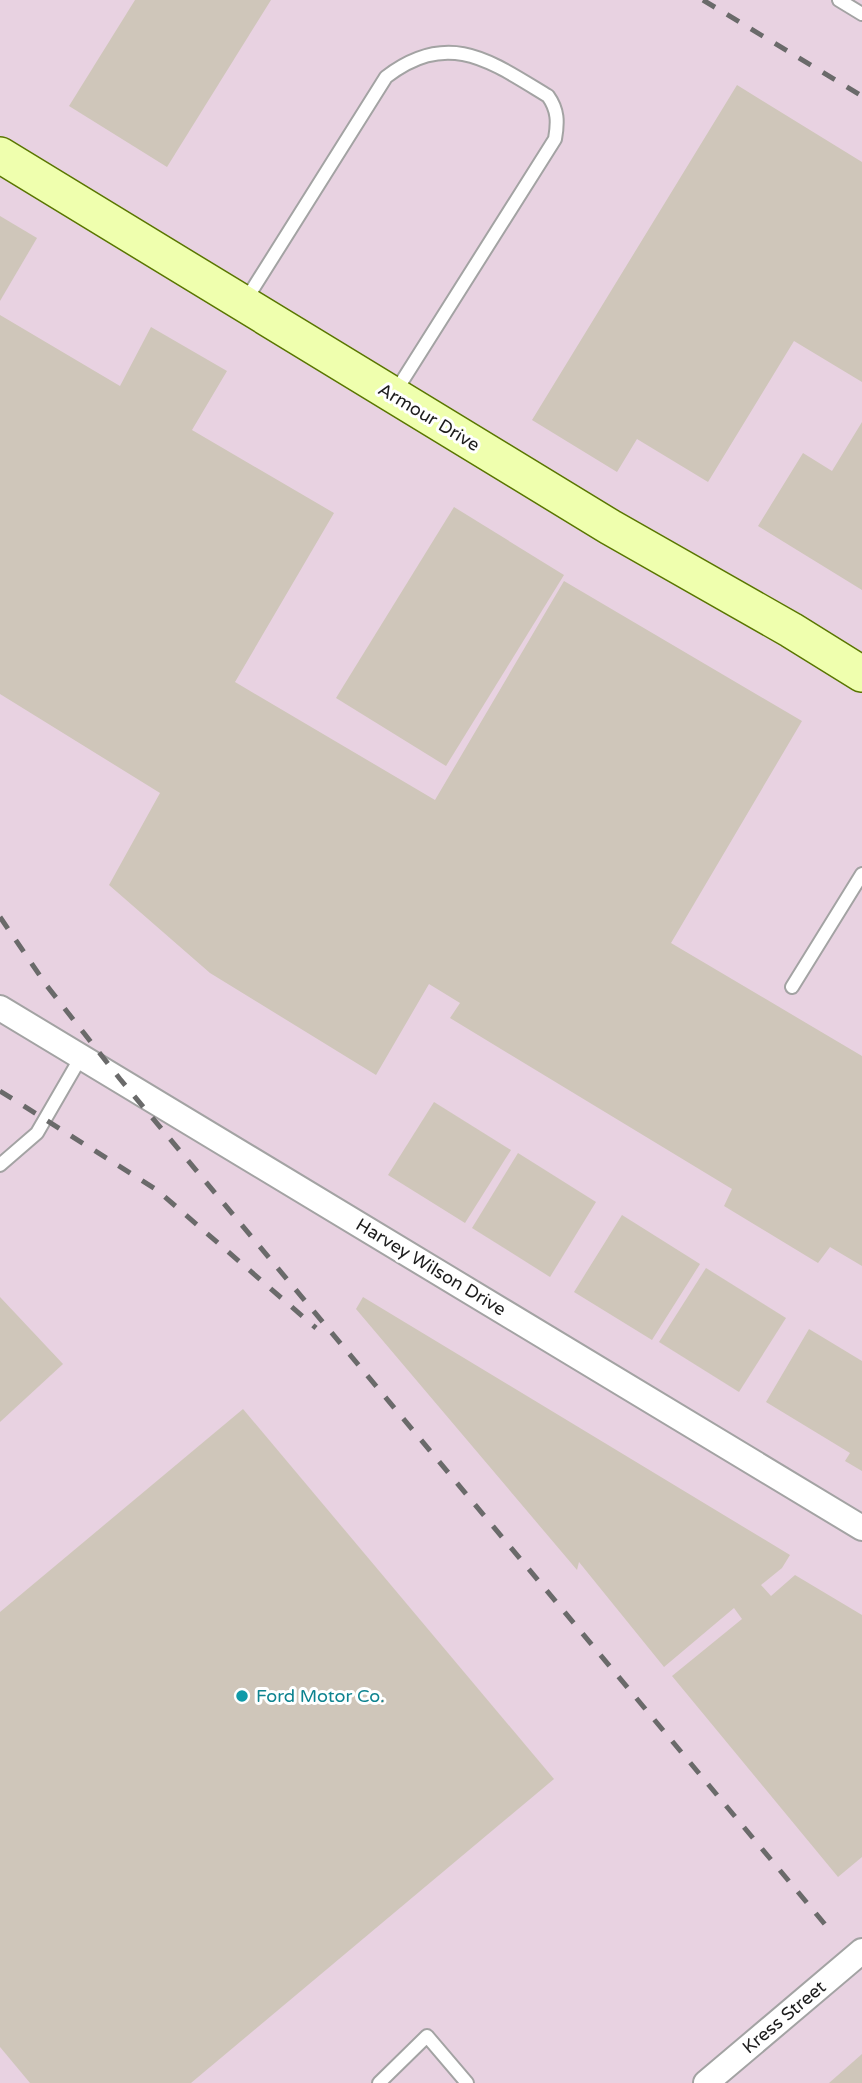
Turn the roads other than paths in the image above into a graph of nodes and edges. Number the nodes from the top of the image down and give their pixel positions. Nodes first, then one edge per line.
1 (839, 0) edge
2 (862, 14) edge
3 (0, 155) edge
4 (244, 304) junction
5 (393, 395) junction
6 (862, 674) edge
7 (862, 874) edge
8 (792, 987) dead end
9 (0, 1008) edge
10 (80, 1057) junction
11 (0, 1165) edge
12 (862, 1528) edge
13 (862, 1951) edge
14 (379, 2083) edge
15 (467, 2083) edge
16 (706, 2083) edge

1 - 2 lane
3 - 4 street, Armour Drive
4 - 5 street, Armour Drive
4 - 5 lane
5 - 6 street, Armour Drive
7 - 8 lane
9 - 10 street, Harvey Wilson Drive
10 - 11 lane
10 - 12 street, Harvey Wilson Drive
13 - 16 street, Kress Street
14 - 15 lane

